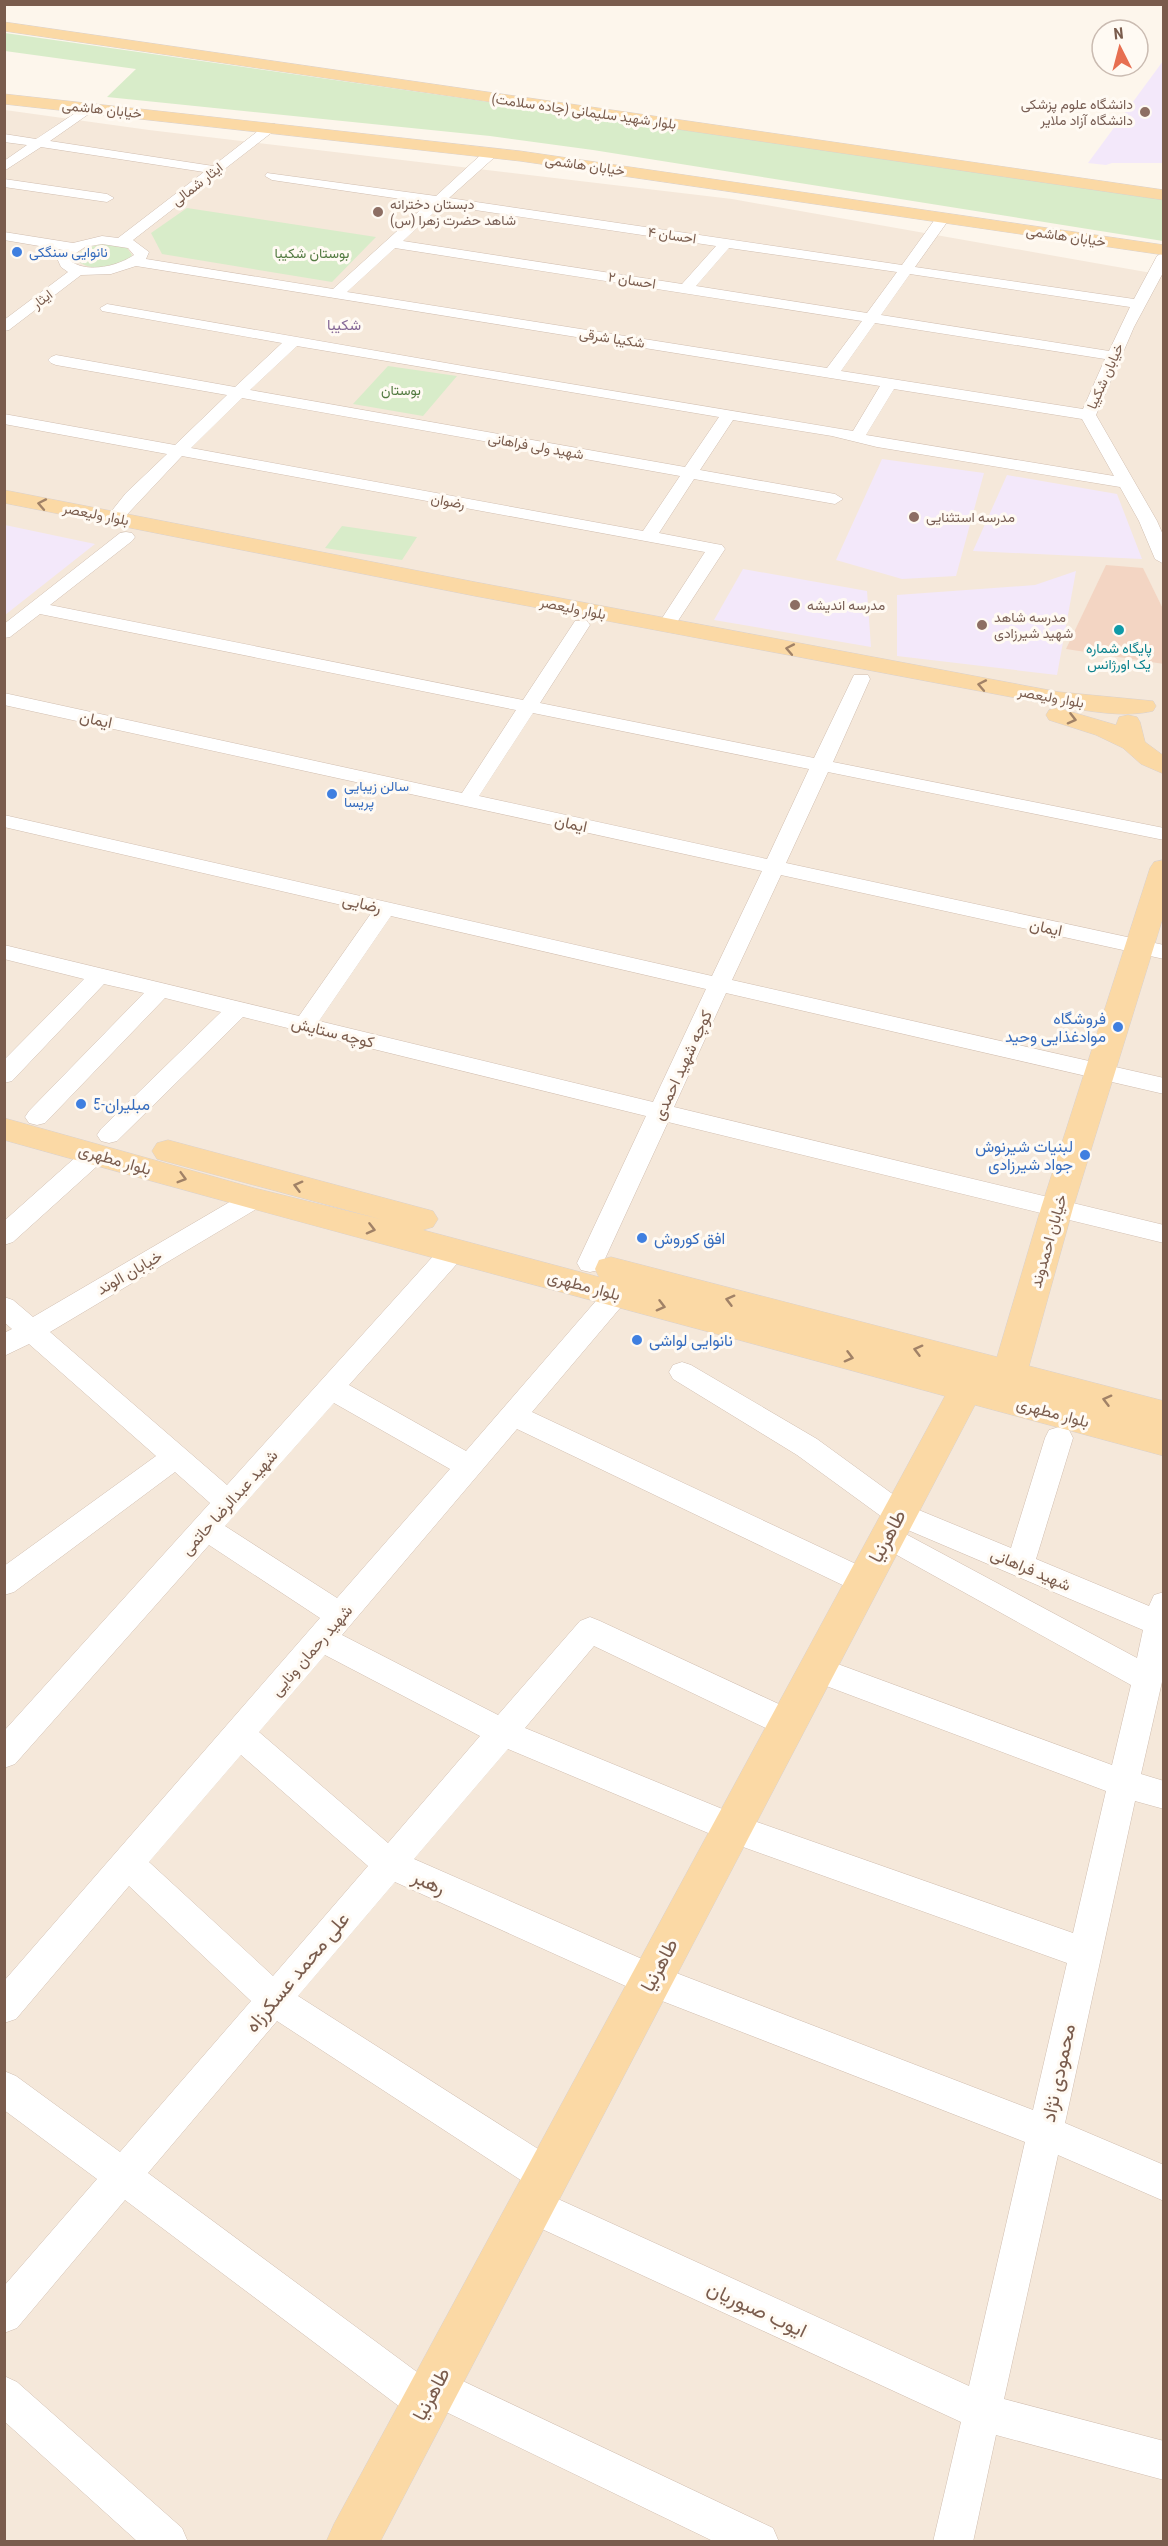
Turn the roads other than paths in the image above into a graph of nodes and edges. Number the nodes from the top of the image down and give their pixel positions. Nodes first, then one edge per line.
1 (4, 17) edge
2 (4, 26) edge
3 (4, 99) edge
4 (89, 108) junction
5 (271, 127) junction
6 (4, 138) edge
7 (38, 143) junction
8 (492, 152) junction
9 (4, 166) edge
10 (215, 170) junction
11 (272, 176) dead end
12 (4, 183) edge
13 (1164, 185) edge
14 (1164, 195) edge
15 (107, 198) dead end
16 (439, 201) junction
17 (943, 218) junction
18 (4, 236) edge
19 (123, 241) junction
20 (392, 243) junction
21 (726, 243) junction
22 (73, 247) junction
23 (1164, 250) edge
24 (1164, 256) edge
25 (136, 262) junction
26 (906, 269) junction
27 (79, 270) junction
28 (686, 289) junction
29 (336, 294) junction
30 (1139, 304) junction
31 (107, 308) dead end
32 (871, 318) junction
33 (4, 327) edge
34 (295, 340) junction
35 (1113, 356) junction
36 (56, 360) dead end
37 (831, 374) junction
38 (890, 383) junction
39 (237, 393) junction
40 (729, 414) junction
41 (1088, 415) junction
42 (4, 419) edge
43 (857, 437) junction
44 (180, 450) junction
45 (688, 473) junction
46 (1127, 483) junction
47 (4, 496) edge
48 (835, 499) dead end
49 (4, 513) edge
50 (120, 527) junction
51 (647, 538) junction
52 (1164, 560) edge
53 (37, 608) junction
54 (582, 625) junction
55 (666, 626) junction
56 (4, 633) edge
57 (861, 680) junction
58 (4, 699) edge
59 (1154, 703) edge
60 (529, 705) junction
61 (1131, 742) junction
62 (822, 765) junction
63 (1159, 768) edge
64 (467, 800) junction
65 (4, 821) edge
66 (1164, 834) edge
67 (774, 867) junction
68 (1164, 868) edge
69 (386, 908) junction
70 (1150, 950) edge
71 (4, 952) edge
72 (100, 975) junction
73 (720, 984) junction
74 (159, 990) junction
75 (238, 1009) junction
76 (305, 1025) junction
77 (1101, 1072) junction
78 (4, 1075) edge
79 (1164, 1086) edge
80 (4, 1108) edge
81 (661, 1112) junction
82 (37, 1117) junction
83 (4, 1129) edge
84 (102, 1144) junction
85 (254, 1199) junction
86 (1057, 1208) junction
87 (1164, 1234) edge
88 (4, 1236) edge
89 (454, 1250) junction
90 (590, 1263) junction
91 (618, 1294) junction
92 (4, 1307) edge
93 (33, 1329) junction
94 (6, 1346) edge
95 (682, 1372) dead end
96 (1009, 1374) junction
97 (331, 1388) junction
98 (966, 1389) junction
99 (513, 1415) junction
100 (1164, 1415) edge
101 (1059, 1438) dead end
102 (1164, 1442) edge
103 (176, 1456) junction
104 (469, 1466) junction
105 (229, 1503) junction
106 (893, 1525) junction
107 (206, 1528) junction
108 (1020, 1564) junction
109 (863, 1581) junction
110 (4, 1583) edge
111 (1162, 1617) edge
112 (331, 1627) junction
113 (816, 1669) junction
114 (1146, 1678) junction
115 (785, 1722) junction
116 (502, 1732) junction
117 (239, 1734) junction
118 (4, 1754) edge
119 (1122, 1783) junction
120 (1164, 1795) edge
121 (732, 1828) junction
122 (128, 1863) junction
123 (389, 1864) junction
124 (1084, 1953) junction
125 (651, 1980) junction
126 (274, 2000) junction
127 (4, 2007) edge
128 (4, 2088) edge
129 (1045, 2132) junction
130 (123, 2177) junction
131 (1164, 2183) edge
132 (539, 2190) junction
133 (4, 2315) edge
134 (4, 2395) edge
135 (431, 2395) junction
136 (982, 2412) junction
137 (1164, 2461) edge
138 (168, 2541) edge
139 (352, 2541) edge
140 (759, 2541) edge
141 (953, 2541) edge

1 - 13 main road, بلوار شهید سلیمانی (جاده سلامت)
2 - 14 main road, بلوار شهید سلیمانی (جاده سلامت)
3 - 4 main road, خیابان هاشمی
4 - 5 main road, خیابان هاشمی
4 - 7 street
5 - 8 main road, خیابان هاشمی
5 - 10 street, ایثار شمالی
6 - 7 street
7 - 9 street
7 - 10 street
8 - 16 street
8 - 17 main road, خیابان هاشمی
10 - 19 street, ایثار شمالی
11 - 16 street, احسان ۴
12 - 15 street
16 - 20 street
16 - 21 street, احسان ۴
17 - 23 main road, خیابان هاشمی
17 - 26 street
18 - 22 street
19 - 22 street
19 - 25 street
20 - 28 street, احسان ۲
20 - 29 street
21 - 26 street, احسان ۴
21 - 28 street
22 - 27 street
24 - 30 street, خیابان شکیبا
25 - 27 street
25 - 29 street, شکیبا شرقی
26 - 30 street, احسان ۴
26 - 32 street
27 - 33 street, ایثار
28 - 32 street, احسان ۲
29 - 37 street, شکیبا شرقی
30 - 35 street, خیابان شکیبا
31 - 34 street
32 - 35 street, احسان ۲
32 - 37 street
34 - 39 street
34 - 40 street
35 - 41 street, خیابان شکیبا
36 - 39 street, شهید ولی فراهانی
37 - 38 street, شکیبا شرقی
38 - 41 street, شکیبا شرقی
38 - 43 street
39 - 44 street
39 - 45 street, شهید ولی فراهانی
40 - 43 street
40 - 45 street
41 - 46 street, خیابان شکیبا
42 - 44 street, رضوان
43 - 46 street
44 - 50 street
44 - 51 street, رضوان
45 - 48 street, شهید ولی فراهانی
45 - 51 street
46 - 52 street, خیابان شکیبا
50 -> 47 main road, بلوار ولیعصر
49 - 50 main road, بلوار ولیعصر
50 - 53 street
50 - 54 main road, بلوار ولیعصر
50 - 55 main road, بلوار ولیعصر
51 - 55 street, رضوان
53 - 56 street
53 - 60 street
54 - 57 main road, بلوار ولیعصر
54 - 60 street
59 -> 55 main road, بلوار ولیعصر
57 -> 61 main road, بلوار ولیعصر
57 - 62 street, کوچه شهید احمدی
58 - 64 street, ایمان
59 - 61 main road
60 - 62 street
60 - 64 street
61 - 63 main road, بلوار ولیعصر
62 - 66 street
62 - 67 street, کوچه شهید احمدی
64 - 67 street, ایمان
65 - 69 street, رضایی
67 - 70 street, ایمان
67 - 73 street, کوچه شهید احمدی
68 - 70 main road, خیابان احمدوند
69 - 73 street, رضایی
69 - 76 street
70 - 77 main road, خیابان احمدوند
71 - 72 street, کوچه ستایش
72 - 74 street, کوچه ستایش
72 - 78 street
73 - 77 street, رضایی
73 - 81 street, کوچه شهید احمدی
74 - 75 street, کوچه ستایش
74 - 82 street
75 - 76 street, کوچه ستایش
75 - 84 street
76 - 81 street, کوچه ستایش
77 - 79 street, رضایی
77 - 86 main road, خیابان احمدوند
80 - 82 main road, بلوار مطهری
81 - 86 street, کوچه ستایش
81 - 90 street, کوچه شهید احمدی
82 - 84 main road, بلوار مطهری
83 - 84 main road, بلوار مطهری
84 -> 85 main road, بلوار مطهری
84 - 88 street
90 -> 84 main road, بلوار مطهری
85 -> 89 main road, بلوار مطهری
85 - 93 street, خیابان الوند
86 - 87 street, کوچه ستایش
86 - 96 main road, خیابان احمدوند
89 - 91 main road, بلوار مطهری
89 - 97 street, شهید عبدالرضا حاتمی
96 -> 90 main road, بلوار مطهری
91 -> 98 main road, بلوار مطهری
91 - 99 street, شهید رحمان ونایی
92 - 93 street
93 - 94 street, خیابان الوند
93 - 103 street
95 - 106 street
96 - 98 main road
100 -> 96 main road, بلوار مطهری
97 - 104 street
97 - 105 street, شهید عبدالرضا حاتمی
98 - 102 main road, بلوار مطهری
98 - 106 main road, طاهرنیا
99 - 104 street, شهید رحمان ونایی
99 - 109 street
101 - 108 street
103 - 105 street
103 - 110 street
104 - 112 street, شهید رحمان ونایی
105 - 107 street, شهید عبدالرضا حاتمی
106 - 108 street, شهید فراهانی
106 - 109 main road, طاهرنیا
106 - 114 street
107 - 112 street
107 - 118 street, شهید عبدالرضا حاتمی
108 - 111 street, شهید فراهانی
109 - 113 main road, طاهرنیا
111 - 114 street, محمودی نژاد
112 - 116 street
112 - 117 street, شهید رحمان ونایی
113 - 115 main road, طاهرنیا
113 - 119 street
114 - 119 street, محمودی نژاد
115 - 116 street, علی محمد عسکرزاه
115 - 121 main road, طاهرنیا
116 - 121 street
116 - 123 street, علی محمد عسکرزاه
117 - 122 street, شهید رحمان ونایی
117 - 123 street, رهبر
119 - 120 street
119 - 124 street, محمودی نژاد
121 - 124 street
121 - 125 main road, طاهرنیا
122 - 126 street, ایوب صبوریان
122 - 127 street, شهید رحمان ونایی
123 - 125 street, رهبر
123 - 126 street, علی محمد عسکرزاه
124 - 129 street, محمودی نژاد
125 - 129 street, رهبر
125 - 132 main road, طاهرنیا
126 - 130 street, علی محمد عسکرزاه
126 - 132 street, ایوب صبوریان
128 - 130 street
129 - 131 street, رهبر
129 - 136 street, محمودی نژاد
130 - 133 street, علی محمد عسکرزاه
130 - 135 street
132 - 135 main road, طاهرنیا
132 - 136 street, ایوب صبوریان
134 - 138 street
135 - 139 main road, طاهرنیا
135 - 140 street
136 - 137 street, ایوب صبوریان
136 - 141 street, محمودی نژاد

